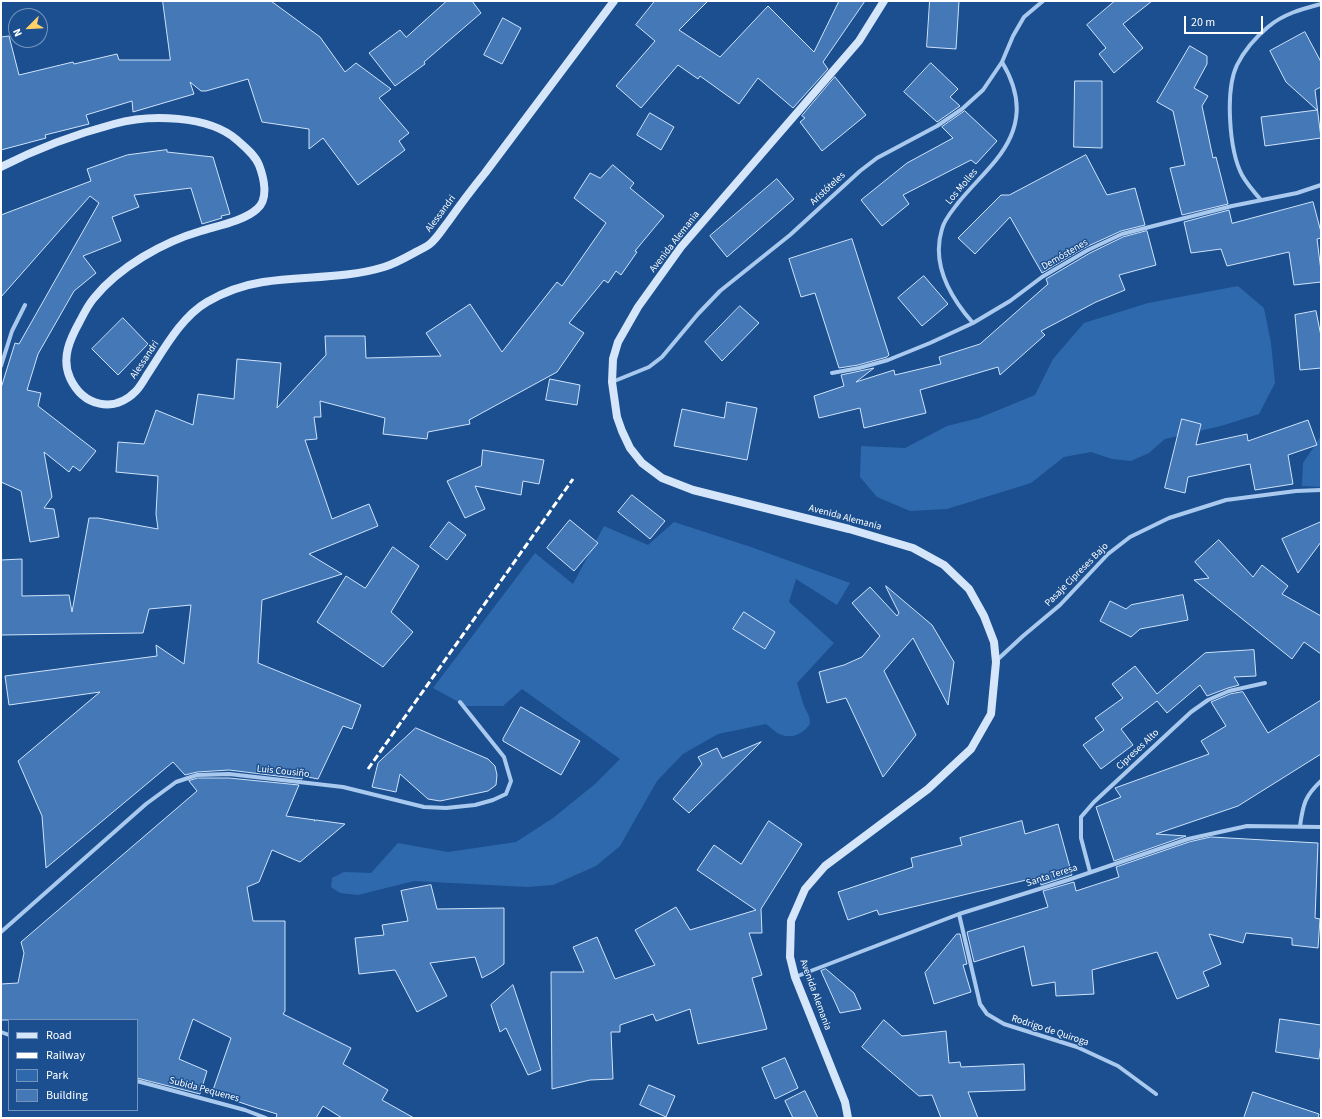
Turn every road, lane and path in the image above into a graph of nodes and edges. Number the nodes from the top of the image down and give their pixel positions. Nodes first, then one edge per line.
1 (614, 1) edge
2 (884, 1) edge
3 (1043, 1) edge
4 (1321, 4) edge
5 (1002, 62) junction
6 (1, 168) edge
7 (1321, 185) edge
8 (1261, 200) junction
9 (25, 305) dead end
10 (973, 323) junction
11 (1, 366) edge
12 (832, 373) dead end
13 (612, 382) junction
14 (1321, 490) edge
15 (996, 662) junction
16 (1265, 683) dead end
17 (460, 702) dead end
18 (1321, 781) edge
19 (1300, 826) junction
20 (1321, 827) edge
21 (1090, 872) junction
22 (959, 914) junction
23 (1, 932) edge
24 (795, 977) junction
25 (138, 1081) edge
26 (1156, 1094) dead end
27 (266, 1118) edge
28 (848, 1118) edge

1 - 6 street, Alessandri
2 - 13 street, Avenida Alemania
3 - 5 street, Aristóteles
4 - 8 street
5 - 10 street, Los Molles
5 - 13 street, Aristóteles
7 - 8 street, Demóstenes
8 - 10 street, Demóstenes
9 - 11 street
10 - 12 street, Demóstenes
13 - 15 street, Avenida Alemania
14 - 15 street, Pasaje Cipreses Bajo
15 - 24 street, Avenida Alemania
16 - 21 street, Cipreses Alto
17 - 23 street, Luis Cousiño
18 - 19 street
19 - 20 street, Santa Teresa
19 - 21 street, Santa Teresa
21 - 22 street, Santa Teresa
22 - 24 street, Santa Teresa
22 - 26 street, Rodrigo de Quiroga
24 - 28 street, Avenida Alemania
25 - 27 street, Subida Pequenes

